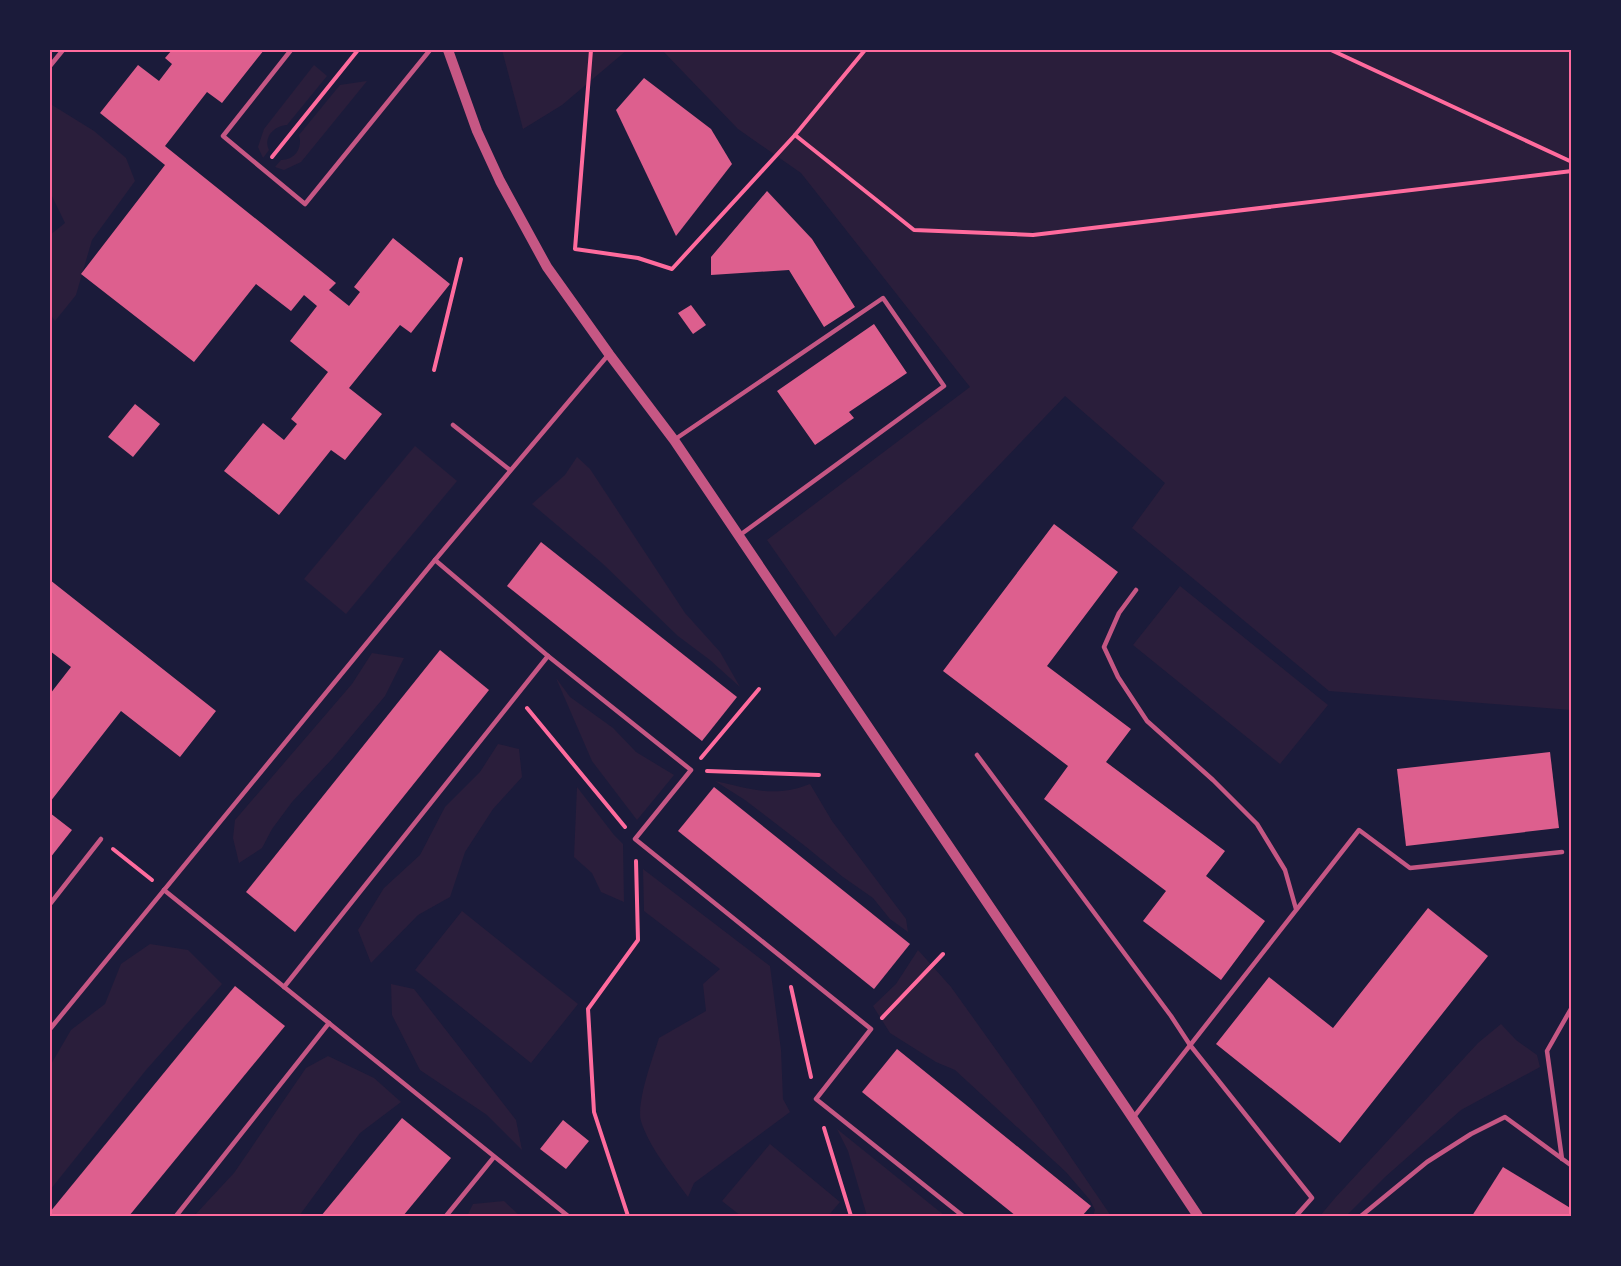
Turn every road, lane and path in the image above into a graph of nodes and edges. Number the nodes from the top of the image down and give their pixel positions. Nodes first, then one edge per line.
1 (63, 50) edge
2 (291, 50) edge
3 (358, 50) edge
4 (430, 50) edge
5 (448, 50) edge
6 (591, 50) edge
7 (865, 50) edge
8 (1331, 50) edge
9 (50, 66) edge
10 (795, 135) junction
11 (1572, 162) edge
12 (263, 169) junction
13 (1572, 171) edge
14 (460, 258) dead end
15 (609, 354) junction
16 (434, 370) dead end
17 (453, 425) dead end
18 (674, 440) junction
19 (510, 470) junction
20 (738, 536) junction
21 (435, 560) junction
22 (1136, 590) dead end
23 (548, 656) junction
24 (759, 689) dead end
25 (517, 695) junction
26 (977, 755) dead end
27 (691, 770) junction
28 (819, 775) dead end
29 (101, 839) joint
30 (635, 839) junction
31 (1562, 852) dead end
32 (164, 890) junction
33 (50, 904) edge
34 (1296, 909) junction
35 (943, 954) dead end
36 (284, 987) junction
37 (1572, 1007) edge
38 (329, 1023) junction
39 (50, 1029) edge
40 (871, 1029) junction
41 (1190, 1045) junction
42 (1133, 1118) junction
43 (494, 1157) junction
44 (1562, 1159) junction
45 (1572, 1166) edge
46 (176, 1216) edge
47 (446, 1216) edge
48 (568, 1216) edge
49 (627, 1216) edge
50 (963, 1216) edge
51 (1198, 1216) edge
52 (1296, 1216) edge
53 (1361, 1216) edge

1 - 9 lane
2 - 12 lane
3 - 12 path
4 - 12 lane
5 - 15 street
6 - 10 path
7 - 10 path
8 - 11 path
10 - 13 path
14 - 16 path
15 - 18 street
15 - 19 lane
17 - 19 lane
18 - 20 street
18 - 20 lane
19 - 21 lane
20 - 42 street
21 - 23 lane
21 - 32 lane
22 - 34 lane
23 - 25 lane
23 - 27 lane
24 - 27 path
25 - 30 path
25 - 36 lane
26 - 41 lane
27 - 28 path
27 - 30 lane
29 - 32 path
29 - 33 lane
30 - 40 lane
30 - 49 path
31 - 34 lane
32 - 36 lane
32 - 39 lane
34 - 41 lane
35 - 40 path
36 - 38 lane
37 - 44 lane
38 - 43 lane
38 - 46 lane
40 - 50 lane
41 - 42 lane
41 - 52 lane
42 - 51 street
43 - 47 lane
43 - 48 lane
44 - 45 lane
44 - 53 lane

